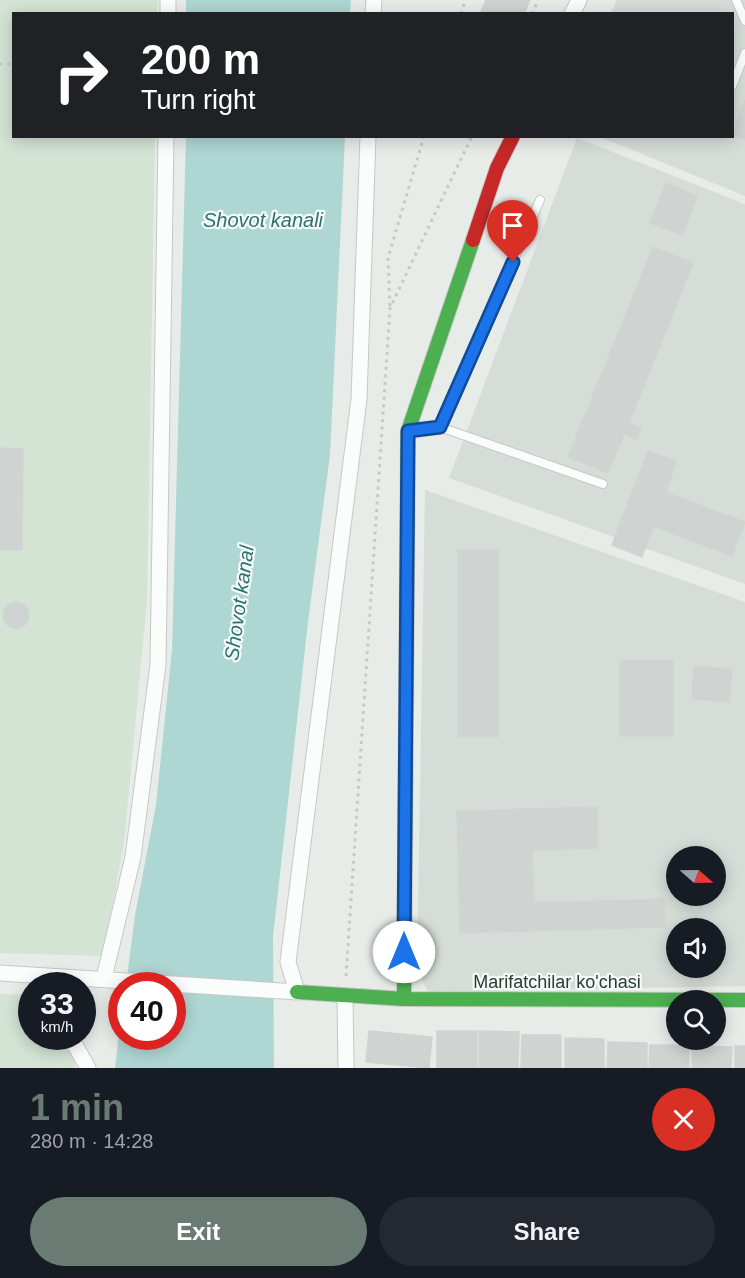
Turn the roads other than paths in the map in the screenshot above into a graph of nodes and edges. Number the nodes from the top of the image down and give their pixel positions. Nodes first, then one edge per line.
1 (736, 0) edge
2 (745, 21) edge
3 (745, 53) edge
4 (734, 81) edge
5 (166, 138) edge
6 (368, 138) edge
7 (512, 138) edge
8 (540, 200) dead end
9 (440, 427) junction
10 (408, 431) junction
11 (603, 484) dead end
12 (0, 973) edge
13 (18, 976) edge
14 (96, 978) edge
15 (104, 978) junction
16 (297, 992) junction
17 (345, 996) junction
18 (404, 999) junction
19 (745, 1000) edge
20 (77, 1050) edge
21 (88, 1068) edge
22 (346, 1068) edge

1 - 2 lane
3 - 4 lane
5 - 15 street
6 - 16 street
7 - 10 street
8 - 9 lane
9 - 10 lane
9 - 11 lane
10 - 18 street
12 - 13 street
14 - 15 street
15 - 16 street
16 - 17 street, Marifatchilar ko'chasi
17 - 18 street, Marifatchilar ko'chasi
17 - 22 street
18 - 19 street, Marifatchilar ko'chasi
20 - 21 street

